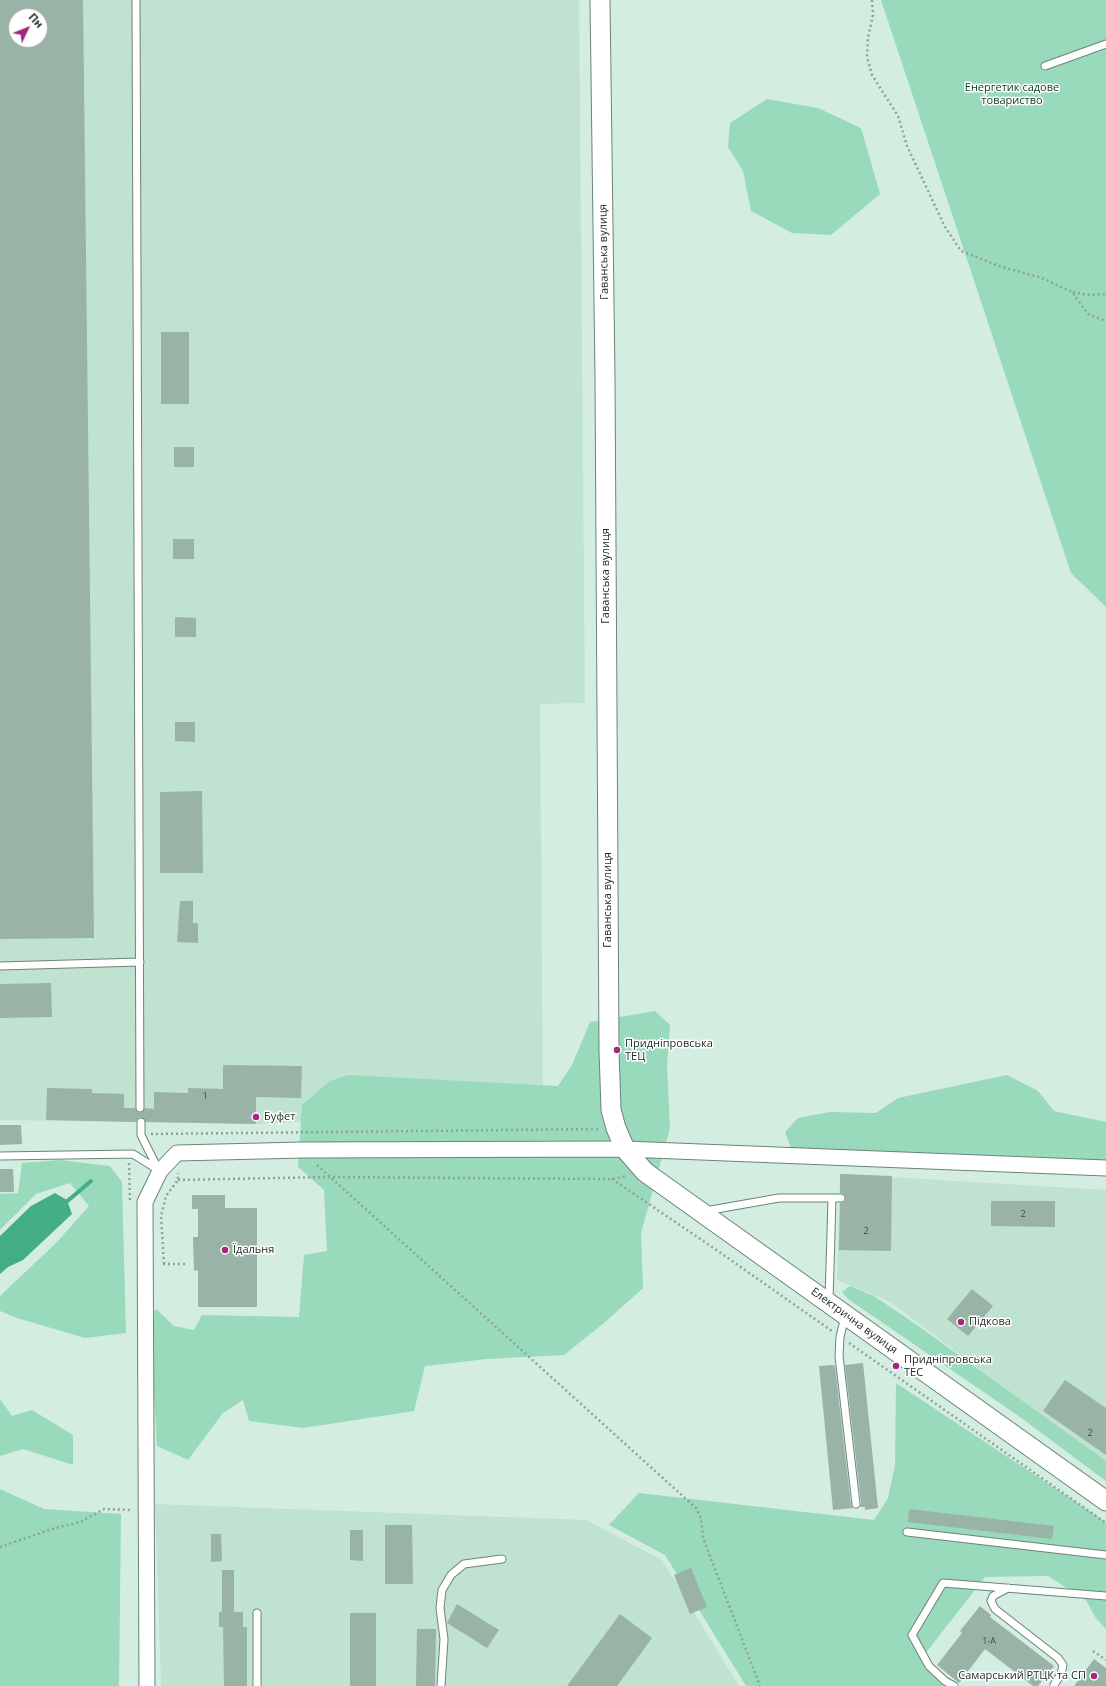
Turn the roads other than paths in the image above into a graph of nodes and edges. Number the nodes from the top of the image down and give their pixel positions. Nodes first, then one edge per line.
1 (136, 0) edge
2 (600, 0) edge
3 (1106, 44) edge
4 (1045, 66) dead end
5 (140, 962) junction
6 (0, 966) edge
7 (140, 1108) dead end
8 (140, 1122) dead end
9 (625, 1149) junction
10 (0, 1156) edge
11 (1106, 1168) edge
12 (160, 1171) junction
13 (832, 1198) junction
14 (840, 1198) dead end
15 (701, 1212) junction
16 (829, 1303) junction
17 (845, 1314) junction
18 (1106, 1501) edge
19 (856, 1504) dead end
20 (908, 1532) dead end
21 (1106, 1554) edge
22 (502, 1559) dead end
23 (1008, 1588) junction
24 (1106, 1596) edge
25 (257, 1613) dead end
26 (147, 1686) edge
27 (257, 1686) edge
28 (440, 1686) edge
29 (954, 1686) edge
30 (1054, 1686) edge

1 - 5 lane
2 - 9 street, Гаванська вулиця
3 - 4 lane
5 - 6 lane
5 - 7 lane
8 - 12 lane
9 - 11 street
9 - 12 street
9 - 15 street, Електрична вулиця
10 - 12 lane
12 - 26 street
13 - 14 lane
13 - 15 lane
13 - 16 lane
15 - 16 street, Електрична вулиця
16 - 17 street, Електрична вулиця
17 - 18 street, Електрична вулиця
17 - 19 lane
20 - 21 lane
22 - 28 lane
23 - 24 lane
23 - 29 lane
23 - 30 lane
25 - 27 lane

